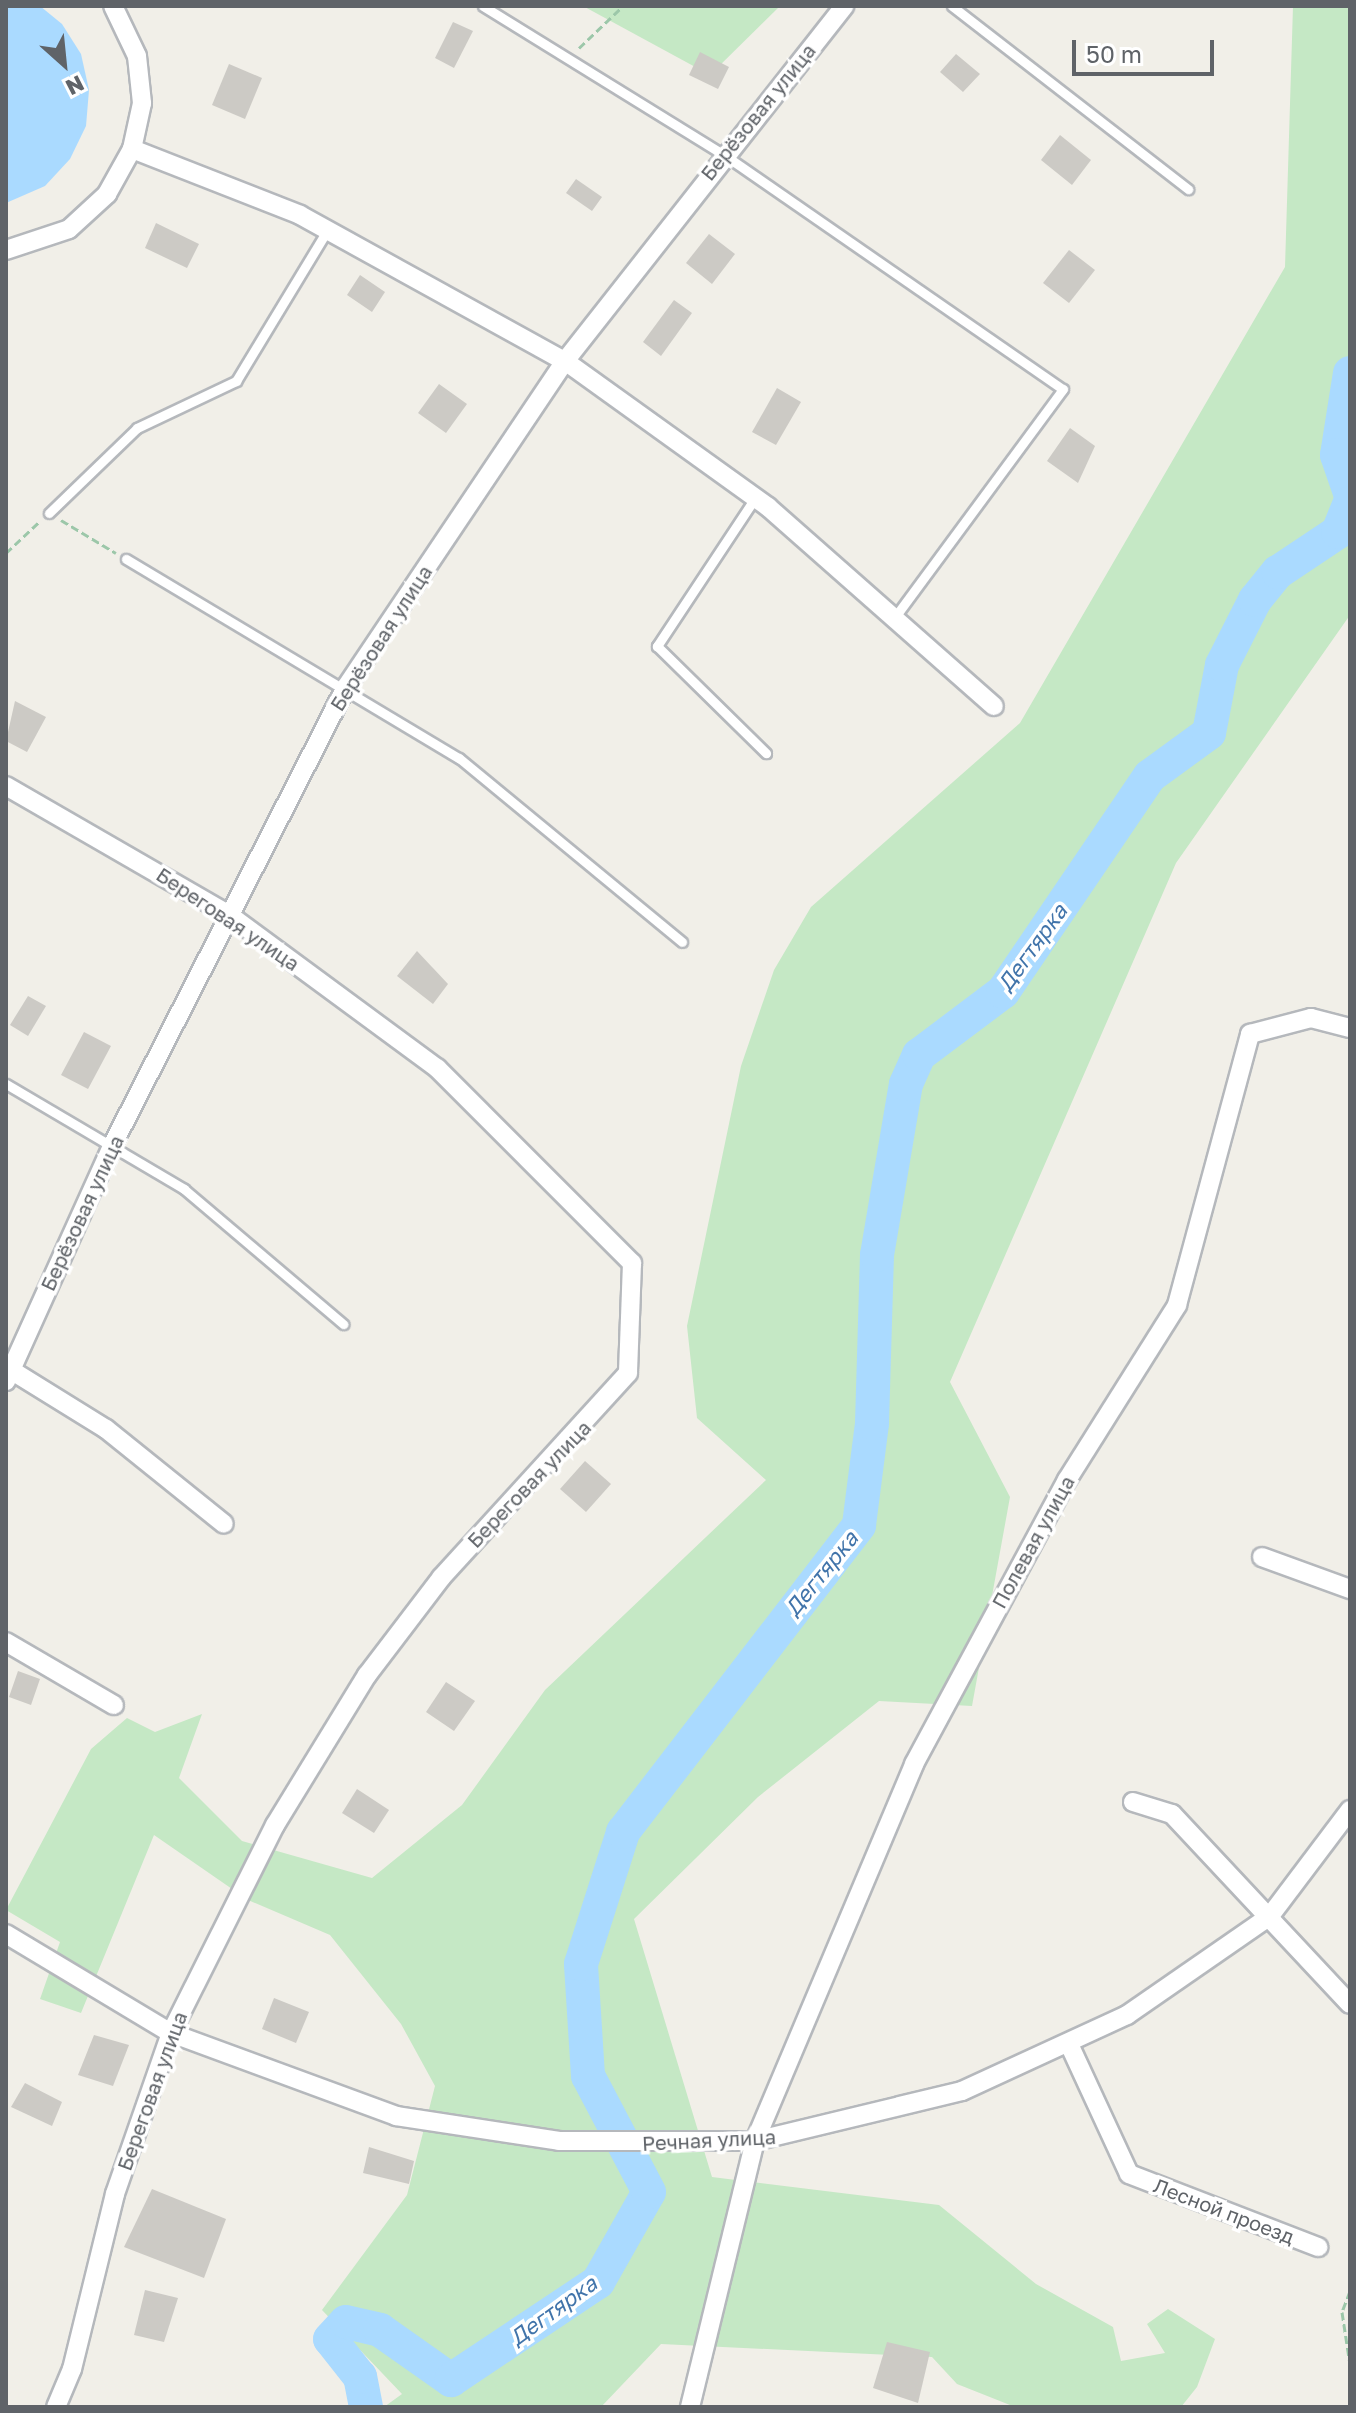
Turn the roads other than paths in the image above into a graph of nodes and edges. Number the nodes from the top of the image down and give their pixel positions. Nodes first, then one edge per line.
1 (113, 6) edge
2 (483, 6) edge
3 (844, 6) edge
4 (952, 6) edge
5 (132, 149) junction
6 (723, 154) junction
7 (1188, 189) dead end
8 (328, 229) junction
9 (6, 250) edge
10 (565, 361) junction
11 (755, 498) junction
12 (49, 513) road end
13 (126, 559) road end
14 (894, 618) junction
15 (346, 687) junction
16 (994, 706) dead end
17 (766, 753) dead end
18 (6, 786) edge
19 (228, 914) junction
20 (682, 942) dead end
21 (1350, 1028) edge
22 (6, 1084) edge
23 (112, 1146) junction
24 (343, 1324) dead end
25 (8, 1372) edge
26 (224, 1524) dead end
27 (1262, 1557) dead end
28 (1350, 1589) edge
29 (6, 1642) edge
30 (114, 1705) dead end
31 (1133, 1802) dead end
32 (1350, 1810) edge
33 (1270, 1916) junction
34 (6, 1934) edge
35 (1350, 2004) edge
36 (171, 2033) junction
37 (1069, 2044) junction
38 (755, 2141) junction
39 (1318, 2247) dead end
40 (56, 2407) edge
41 (690, 2407) edge

1 - 5 street
2 - 6 lane
3 - 6 street, Берёзовая улица
4 - 7 lane
5 - 8 street
5 - 9 street
6 - 10 street, Берёзовая улица
6 - 14 lane
8 - 10 street
8 - 12 lane
10 - 11 street
10 - 15 street, Берёзовая улица
11 - 14 street
11 - 17 lane
13 - 15 lane
14 - 16 street
15 - 19 street, Берёзовая улица
15 - 20 lane
18 - 19 street, Береговая улица
19 - 23 street, Берёзовая улица
19 - 36 street, Береговая улица
21 - 38 street, Полевая улица
22 - 23 lane
23 - 24 lane
23 - 25 street, Берёзовая улица
25 - 26 street
27 - 28 street
29 - 30 street
31 - 33 street
32 - 33 street, Речная улица
33 - 35 street
33 - 37 street, Речная улица
34 - 36 street, Речная улица
36 - 38 street, Речная улица
36 - 40 street, Береговая улица
37 - 38 street, Речная улица
37 - 39 street, Лесной проезд
38 - 41 street

